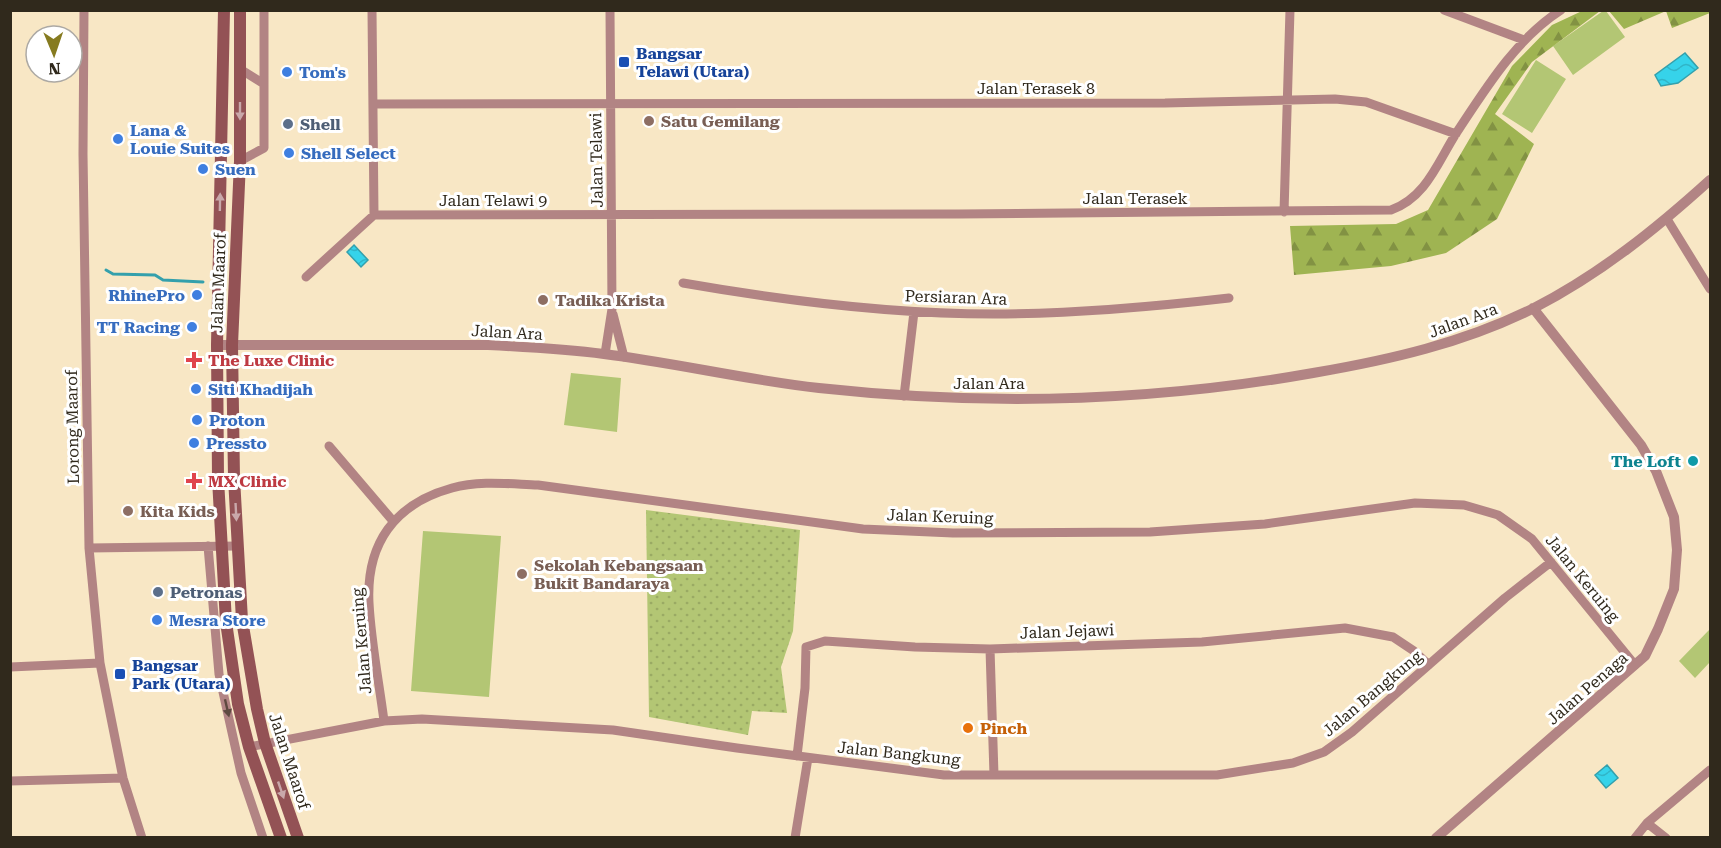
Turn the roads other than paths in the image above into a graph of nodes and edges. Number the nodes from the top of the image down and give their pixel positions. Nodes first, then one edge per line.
1 (84, 10) edge
2 (224, 10) edge
3 (240, 10) edge
4 (264, 10) edge
5 (372, 10) edge
6 (610, 10) edge
7 (1290, 10) edge
8 (1444, 10) edge
9 (1561, 10) edge
10 (1524, 40) junction
11 (240, 69) junction
12 (264, 84) junction
13 (1287, 101) junction
14 (372, 104) junction
15 (611, 104) junction
16 (1456, 134) junction
17 (240, 161) junction
18 (1710, 180) edge
19 (1284, 212) junction
20 (612, 214) junction
21 (374, 215) junction
22 (1667, 219) junction
23 (306, 277) dead end
24 (683, 283) dead end
25 (1710, 289) edge
26 (1229, 298) dead end
27 (1533, 308) junction
28 (612, 309) junction
29 (914, 312) junction
30 (217, 345) junction
31 (232, 345) junction
32 (605, 354) junction
33 (624, 357) junction
34 (904, 396) junction
35 (329, 446) dead end
36 (393, 521) junction
37 (208, 546) junction
38 (222, 546) junction
39 (237, 546) junction
40 (89, 548) junction
41 (1551, 562) junction
42 (990, 649) junction
43 (100, 663) junction
44 (1429, 664) junction
45 (1635, 665) junction
46 (10, 667) edge
47 (384, 721) junction
48 (265, 743) junction
49 (249, 747) junction
50 (797, 756) junction
51 (808, 758) junction
52 (1710, 770) edge
53 (994, 775) junction
54 (123, 778) junction
55 (10, 781) edge
56 (1647, 823) junction
57 (142, 837) edge
58 (263, 837) edge
59 (281, 837) edge
60 (298, 837) edge
61 (795, 837) edge
62 (1436, 837) edge
63 (1635, 837) edge
64 (1666, 837) edge

1 - 40 street, Lorong Maarof
30 -> 2 main road, Jalan Maarof
3 - 11 main road, Jalan Maarof
4 - 12 street
5 - 14 street
6 - 15 street, Jalan Telawi
7 - 13 street
8 - 10 street
9 - 10 street, Jalan Terasek
10 - 16 street, Jalan Terasek
11 - 12 street
11 -> 17 main road, Jalan Maarof
12 - 17 street
13 - 15 street, Jalan Terasek 8
13 - 16 street, Jalan Terasek 8
13 - 19 street
14 - 15 street, Jalan Terasek 8
14 - 21 street
15 - 20 street, Jalan Telawi
16 - 19 street, Jalan Terasek
17 - 31 main road, Jalan Maarof
18 - 22 street, Jalan Ara
19 - 20 street, Jalan Terasek
20 - 21 street, Jalan Telawi 9
20 - 28 street, Jalan Telawi
21 - 23 street
22 - 25 street
22 - 27 street, Jalan Ara
24 - 29 street, Persiaran Ara
26 - 29 street, Persiaran Ara
27 - 34 street, Jalan Ara
27 - 45 street, Jalan Penaga
28 - 32 street, Jalan Telawi
28 - 33 street, Jalan Telawi
29 - 34 street
30 - 31 street, Jalan Ara
30 - 38 main road, Jalan Maarof
31 - 32 street, Jalan Ara
31 -> 39 main road, Jalan Maarof
32 - 33 street, Jalan Ara
33 - 34 street, Jalan Ara
35 - 36 street
36 - 41 street, Jalan Keruing
36 - 47 street, Jalan Keruing
37 - 38 street
37 - 40 street
37 -> 58 street
38 - 39 street
38 - 49 main road, Jalan Maarof
39 - 48 main road, Jalan Maarof
40 - 43 street, Lorong Maarof
41 - 44 street, Jalan Bangkung
41 - 45 street, Jalan Keruing
42 - 44 street, Jalan Jejawi
42 - 50 street, Jalan Jejawi
42 - 53 street
43 - 46 street
43 - 54 street, Lorong Maarof
44 - 53 street, Jalan Bangkung
45 - 62 street, Jalan Penaga
47 - 48 street, Jalan Bangkung
47 - 50 street, Jalan Bangkung
48 - 49 street, Jalan Bangkung
48 -> 60 main road, Jalan Maarof
49 - 59 main road, Jalan Maarof
50 - 51 street, Jalan Bangkung
51 - 53 street, Jalan Bangkung
51 - 61 street
52 - 56 street
54 - 55 street
54 - 57 street, Lorong Maarof
56 - 63 street
56 - 64 street

